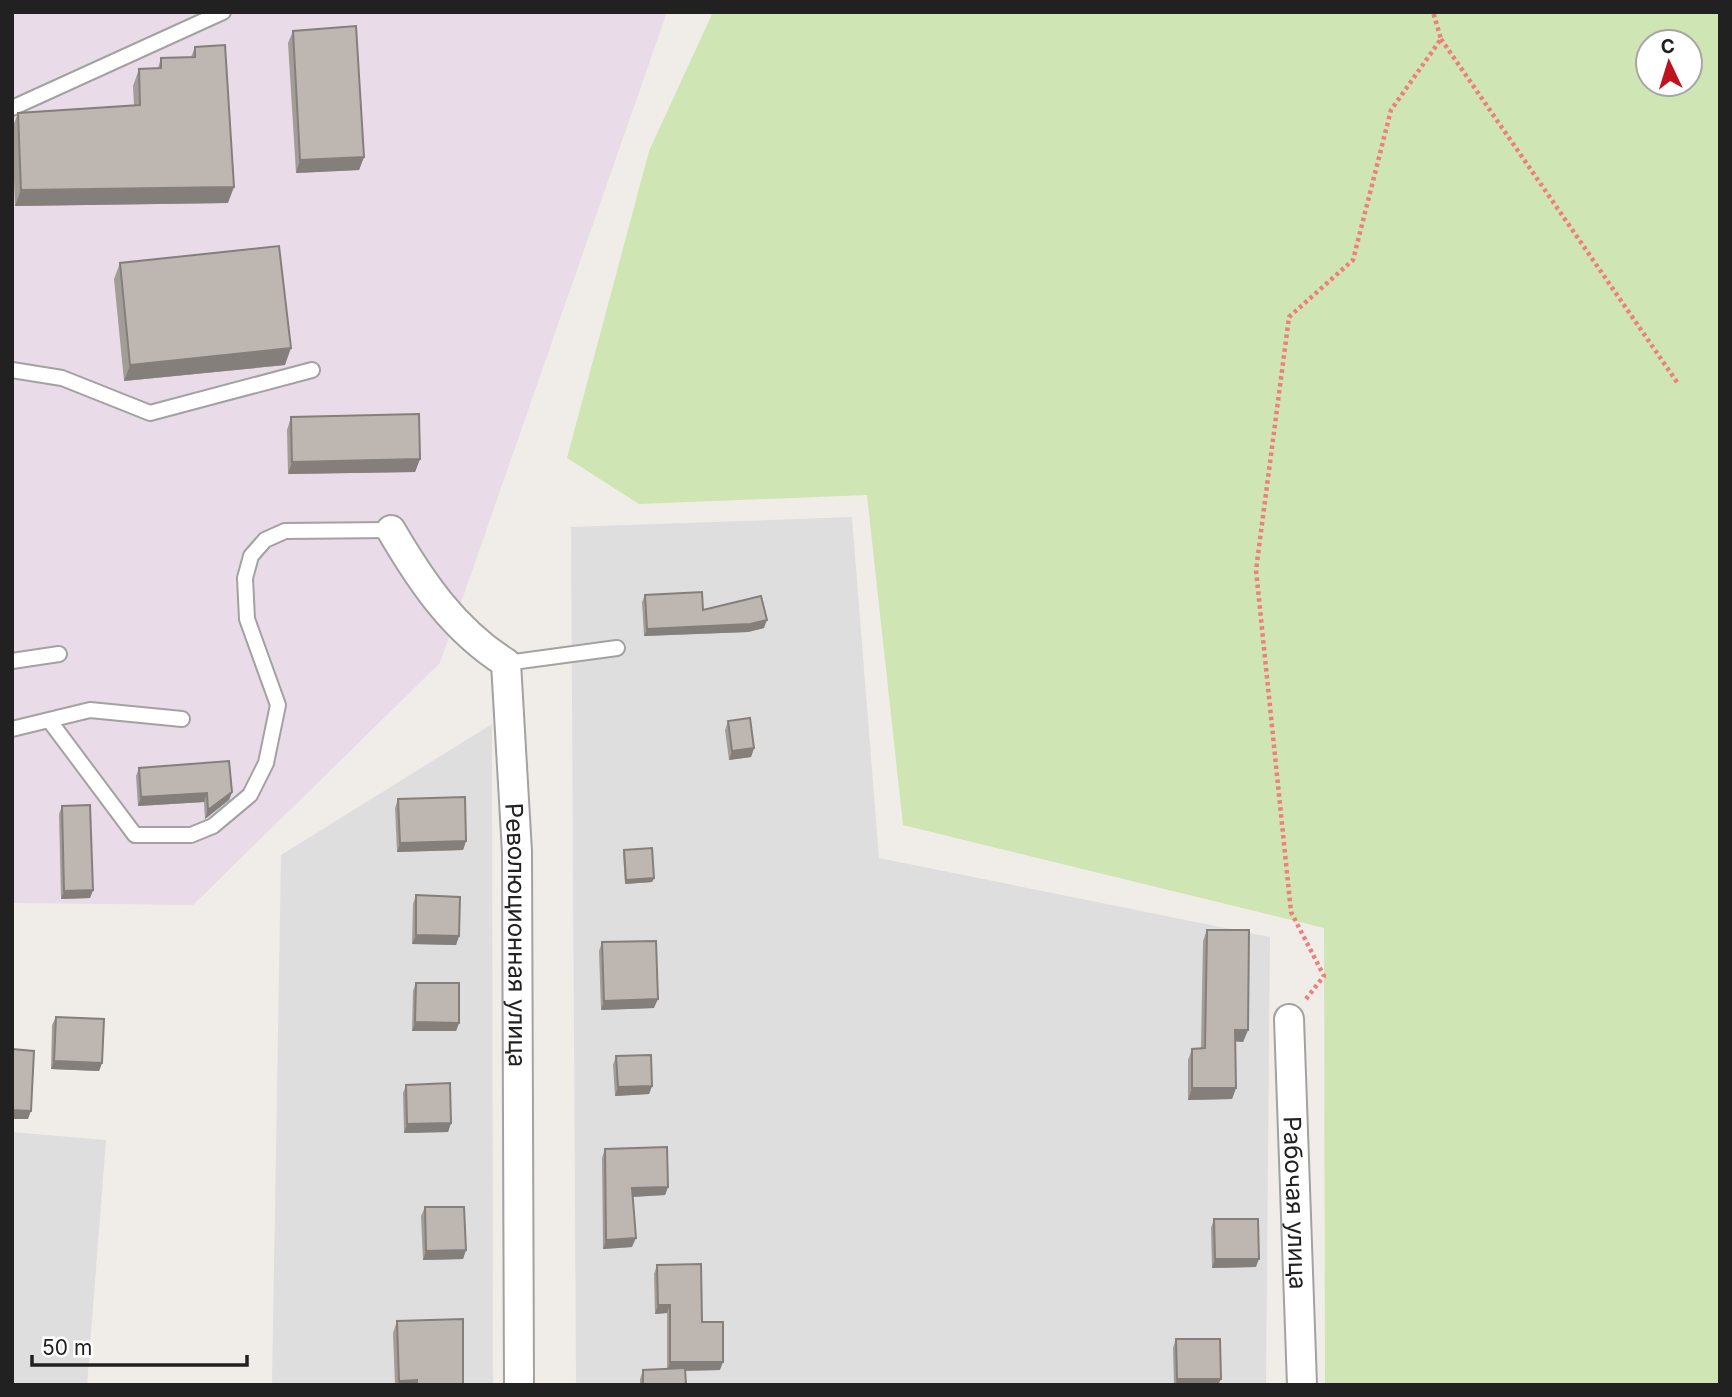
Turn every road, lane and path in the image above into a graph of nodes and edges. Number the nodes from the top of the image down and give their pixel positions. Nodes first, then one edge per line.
1 (223, 12) edge
2 (1433, 12) edge
3 (1441, 39) junction
4 (12, 108) edge
5 (12, 370) edge
6 (312, 370) dead end
7 (1679, 385) dead end
8 (391, 530) joint
9 (617, 648) dead end
10 (59, 654) dead end
11 (12, 661) edge
12 (506, 663) junction
13 (181, 719) dead end
14 (49, 720) junction
15 (12, 729) edge
16 (1289, 1019) joint
17 (519, 1385) edge
18 (1302, 1385) edge

1 - 4 lane
2 - 3 path
3 - 7 path
3 - 16 path
5 - 6 lane
8 - 12 street
8 - 14 lane
9 - 12 lane
10 - 11 lane
12 - 17 street, Революционная улица
13 - 14 lane
14 - 15 lane
16 - 18 street, Рабочая улица

